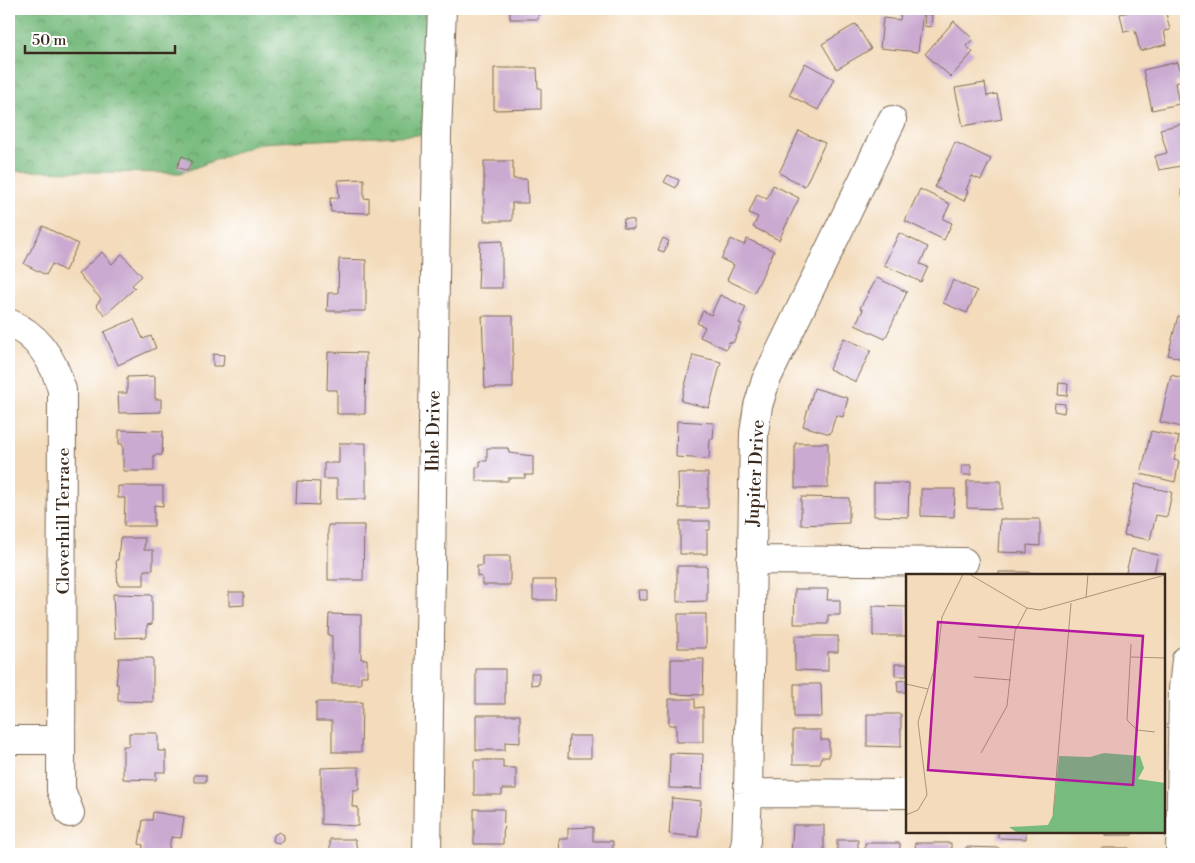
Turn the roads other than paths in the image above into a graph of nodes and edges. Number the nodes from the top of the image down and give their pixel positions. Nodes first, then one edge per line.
1 (442, 9) edge
2 (892, 120) dead end
3 (9, 323) edge
4 (751, 560) junction
5 (964, 562) dead end
6 (1186, 660) edge
7 (9, 740) edge
8 (61, 740) junction
9 (748, 793) junction
10 (906, 794) edge
11 (70, 813) dead end
12 (426, 854) edge
13 (743, 854) edge
14 (1180, 854) edge

1 - 12 street, Ihle Drive
2 - 4 street, Jupiter Drive
3 - 8 street, Cloverhill Terrace
4 - 5 street
4 - 9 street, Jupiter Drive
6 - 14 street
7 - 8 street
8 - 11 street, Cloverhill Terrace
9 - 10 street
9 - 13 street, Jupiter Drive

